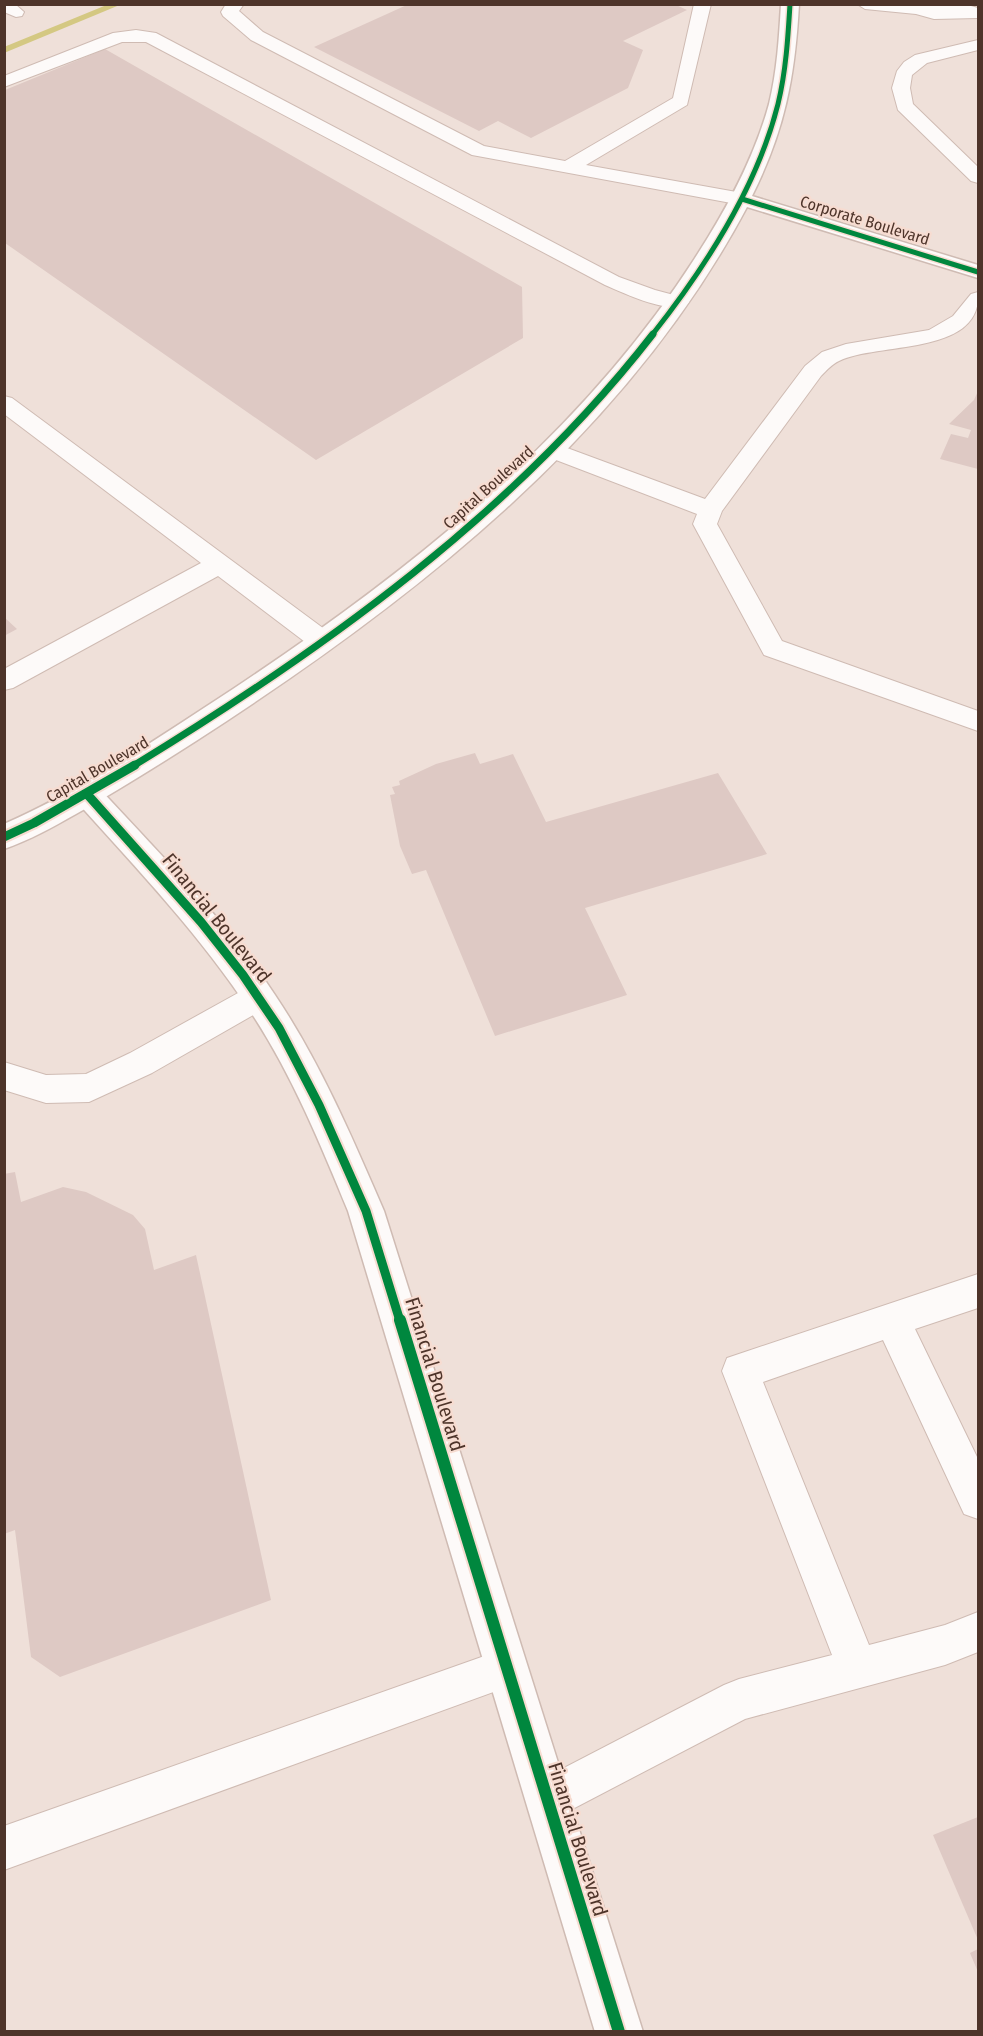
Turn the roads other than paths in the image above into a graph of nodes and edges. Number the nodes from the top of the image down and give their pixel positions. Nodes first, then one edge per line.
1 (236, 4) edge
2 (703, 4) edge
3 (790, 4) edge
4 (865, 4) edge
5 (976, 13) edge
6 (978, 45) edge
7 (4, 82) edge
8 (568, 167) junction
9 (978, 177) edge
10 (742, 199) junction
11 (978, 272) edge
12 (978, 298) edge
13 (678, 302) junction
14 (4, 403) edge
15 (551, 450) junction
16 (710, 510) junction
17 (219, 564) junction
18 (322, 641) junction
19 (4, 681) edge
20 (978, 721) edge
21 (87, 794) junction
22 (8, 838) edge
23 (258, 997) junction
24 (4, 1076) edge
25 (978, 1291) edge
26 (892, 1320) junction
27 (978, 1500) edge
28 (978, 1632) edge
29 (507, 1668) junction
30 (858, 1669) junction
31 (548, 1799) junction
32 (4, 1848) edge
33 (619, 2031) edge

1 - 8 lane
2 - 8 lane
3 - 10 street, Capital Boulevard
4 - 5 lane
6 - 9 lane
7 - 13 lane
8 - 10 lane
10 - 11 street, Corporate Boulevard
10 - 13 street, Capital Boulevard
12 - 16 lane
13 - 15 street, Capital Boulevard
14 - 17 lane
15 - 16 lane
15 - 18 street, Capital Boulevard
16 - 20 lane
17 - 18 lane
17 - 19 lane
18 - 21 street, Capital Boulevard
21 - 22 street, Capital Boulevard
21 - 23 street, Financial Boulevard
23 - 24 lane
23 - 29 street, Financial Boulevard
25 - 26 lane
26 - 27 lane
26 - 30 lane
28 - 30 lane
29 - 31 street, Financial Boulevard
29 - 32 lane
30 - 31 lane
31 - 33 street, Financial Boulevard

